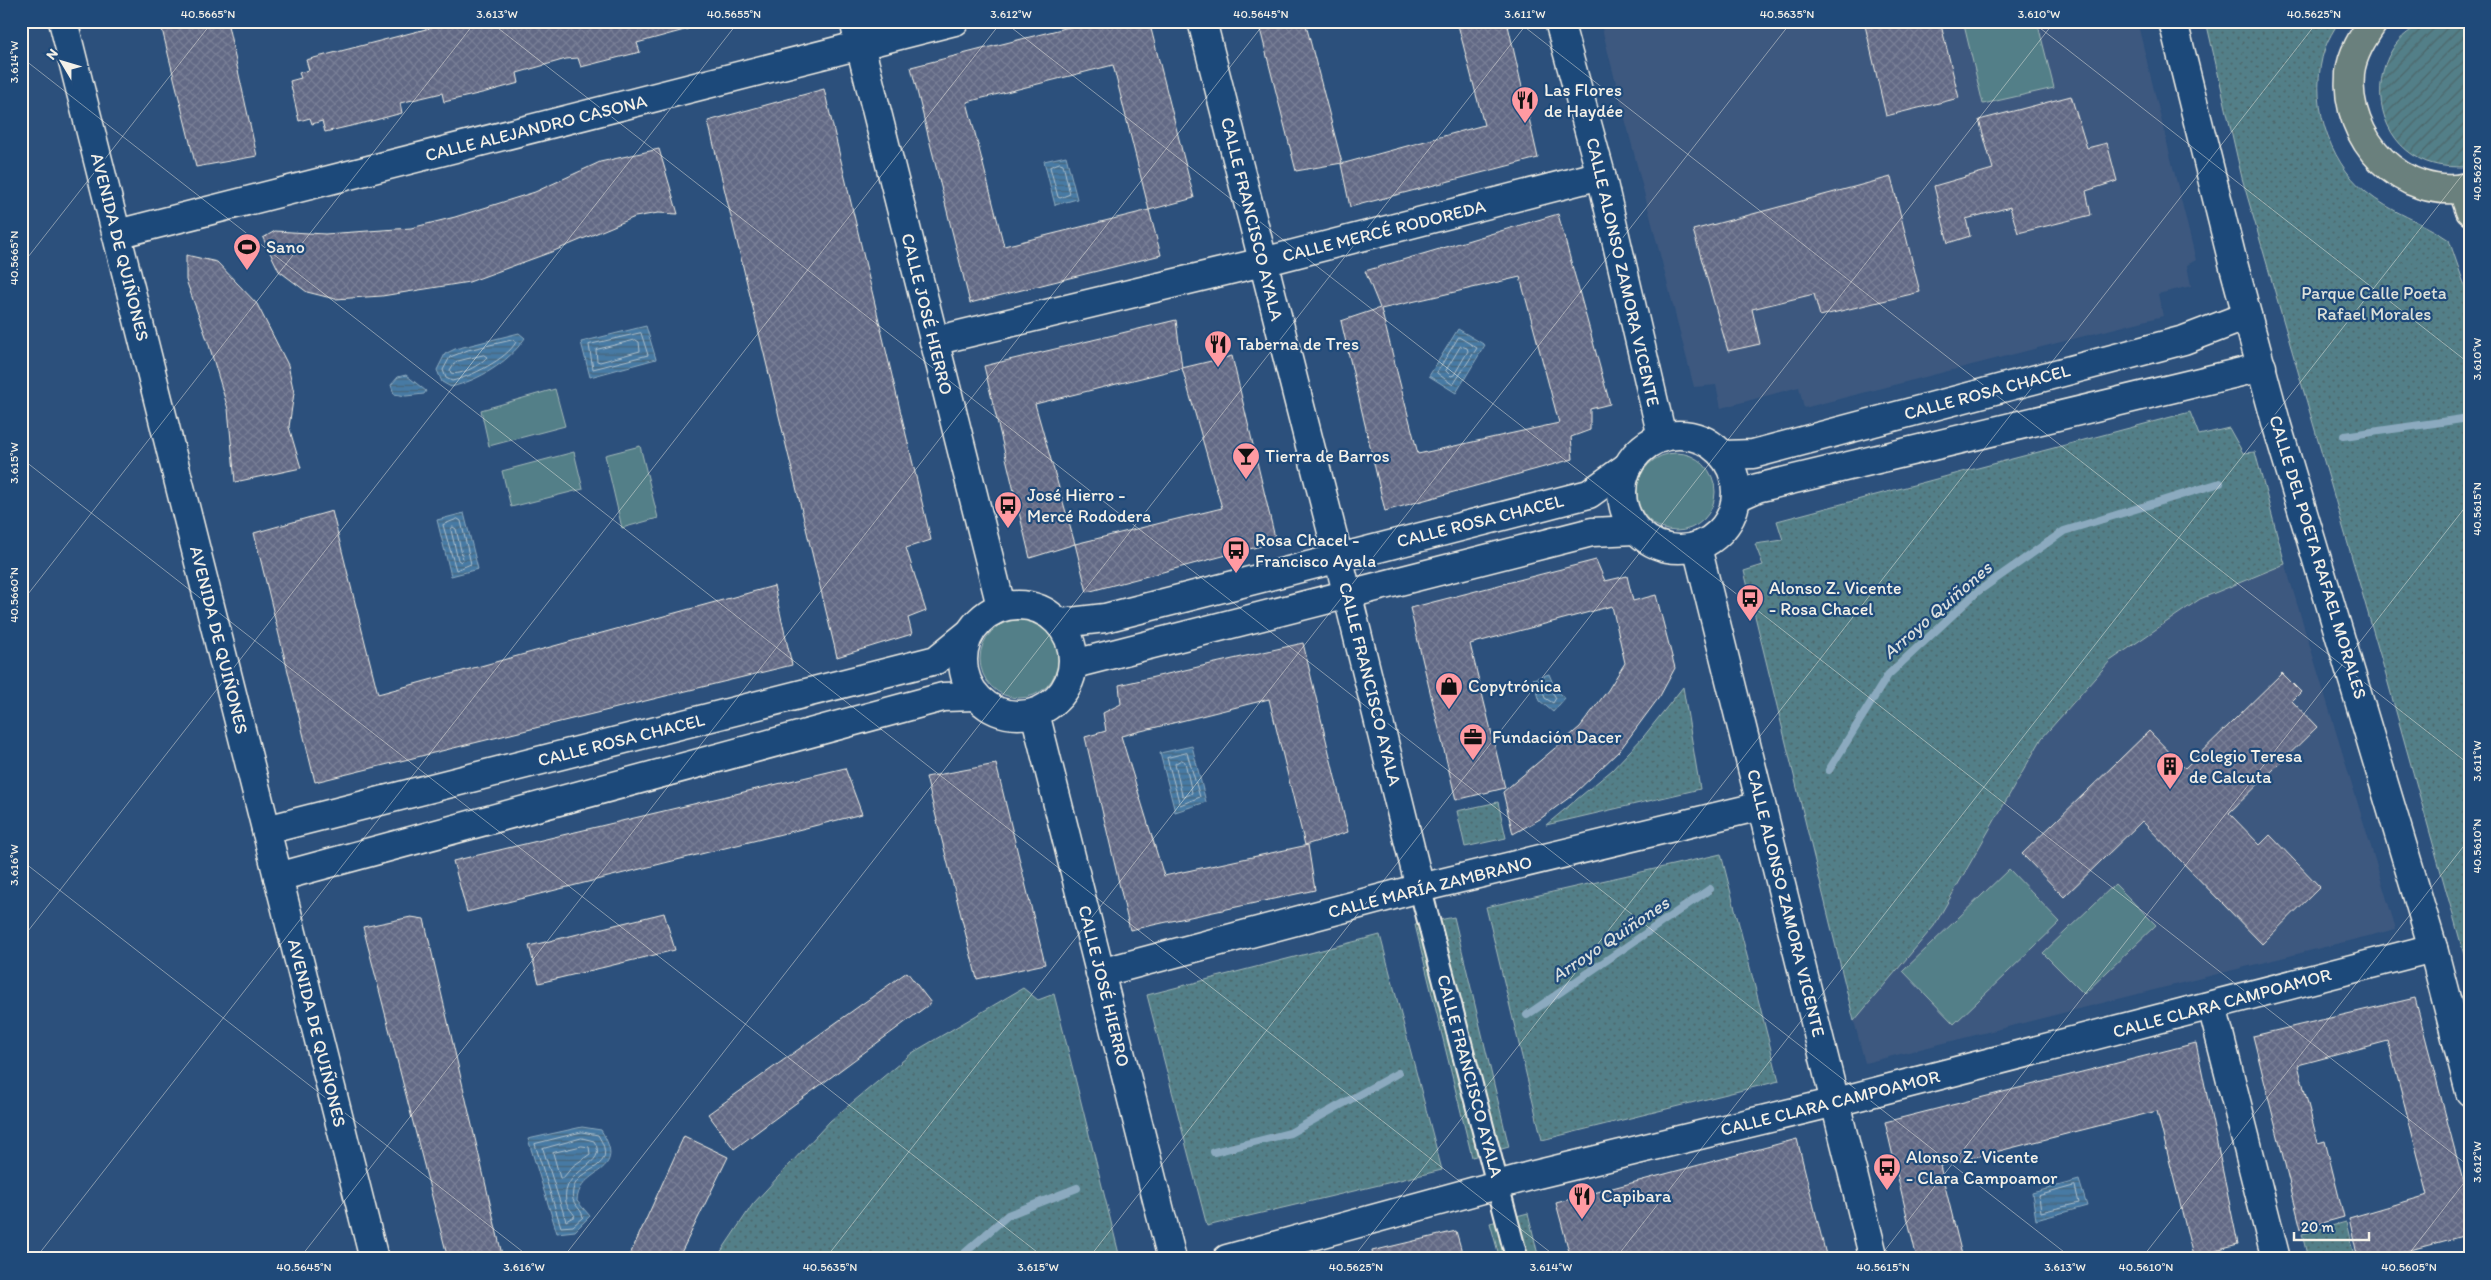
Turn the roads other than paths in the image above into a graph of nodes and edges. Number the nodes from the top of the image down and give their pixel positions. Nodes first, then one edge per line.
1 (63, 21) edge
2 (955, 21) edge
3 (1202, 21) edge
4 (1559, 21) edge
5 (2173, 21) edge
6 (2374, 21) edge
7 (857, 34) edge
8 (1601, 175) junction
9 (2467, 195) edge
10 (116, 234) junction
11 (1262, 262) junction
12 (2247, 316) junction
13 (934, 341) junction
14 (2262, 367) junction
15 (1662, 437) junction
16 (1724, 455) junction
17 (1628, 466) junction
18 (1737, 497) junction
19 (1635, 530) junction
20 (1697, 547) junction
21 (1339, 557) junction
22 (1348, 594) junction
23 (1001, 606) junction
24 (1062, 623) junction
25 (968, 634) junction
26 (1074, 664) junction
27 (975, 696) junction
28 (1036, 713) junction
29 (1762, 806) junction
30 (266, 830) junction
31 (278, 878) junction
32 (1420, 888) junction
33 (2433, 948) junction
34 (1100, 973) junction
35 (2212, 1006) junction
36 (2470, 1092) edge
37 (1836, 1102) junction
38 (1498, 1185) junction
39 (374, 1259) edge
40 (1172, 1259) edge
41 (1227, 1259) edge
42 (1518, 1259) edge
43 (1874, 1259) edge
44 (2276, 1259) edge

1 - 10 street, AVENIDA DE QUIÑONES
2 - 7 street, CALLE ALEJANDRO CASONA
3 - 11 street, CALLE FRANCISCO AYALA
4 - 8 street, CALLE ALONSO ZAMORA VICENTE
5 - 12 street, CALLE DEL POETA RAFAEL MORALES
6 - 9 main road
7 - 10 street, CALLE ALEJANDRO CASONA
7 - 13 street, CALLE JOSÉ HIERRO
8 - 11 street, CALLE MERCÉ RODOREDA
8 - 15 street, CALLE ALONSO ZAMORA VICENTE
10 - 30 street, AVENIDA DE QUIÑONES
11 - 13 street, CALLE MERCÉ RODOREDA
11 - 21 street, CALLE FRANCISCO AYALA
12 - 14 street, CALLE DEL POETA RAFAEL MORALES
12 - 16 street, CALLE ROSA CHACEL
13 - 23 street, CALLE JOSÉ HIERRO
14 - 18 street
14 - 33 street, CALLE DEL POETA RAFAEL MORALES
15 - 16 street
15 - 17 street
16 - 18 street
17 - 19 street
17 - 21 street, CALLE ROSA CHACEL
18 - 20 street
19 - 20 street
19 - 22 street
20 - 29 street, CALLE ALONSO ZAMORA VICENTE
21 - 22 street, CALLE FRANCISCO AYALA
21 - 24 street, CALLE ROSA CHACEL
22 - 26 street
22 - 32 street, CALLE FRANCISCO AYALA
23 - 24 street
23 - 25 street
24 - 26 street
25 - 27 street
25 - 30 street, CALLE ROSA CHACEL
26 - 28 street
27 - 28 street
27 - 31 street
28 - 34 street, CALLE JOSÉ HIERRO
29 - 32 street, CALLE MARÍA ZAMBRANO
29 - 37 street, CALLE ALONSO ZAMORA VICENTE
30 - 31 street, AVENIDA DE QUIÑONES
31 - 39 street, AVENIDA DE QUIÑONES
32 - 34 street, CALLE MARÍA ZAMBRANO
32 - 38 street, CALLE FRANCISCO AYALA
33 - 35 street, CALLE CLARA CAMPOAMOR
33 - 36 street, CALLE DEL POETA RAFAEL MORALES
34 - 40 street, CALLE JOSÉ HIERRO
35 - 37 street, CALLE CLARA CAMPOAMOR
35 - 44 street
37 - 38 street, CALLE CLARA CAMPOAMOR
37 - 43 street, CALLE ALONSO ZAMORA VICENTE
38 - 41 street, CALLE CLARA CAMPOAMOR
38 - 42 street, CALLE FRANCISCO AYALA

